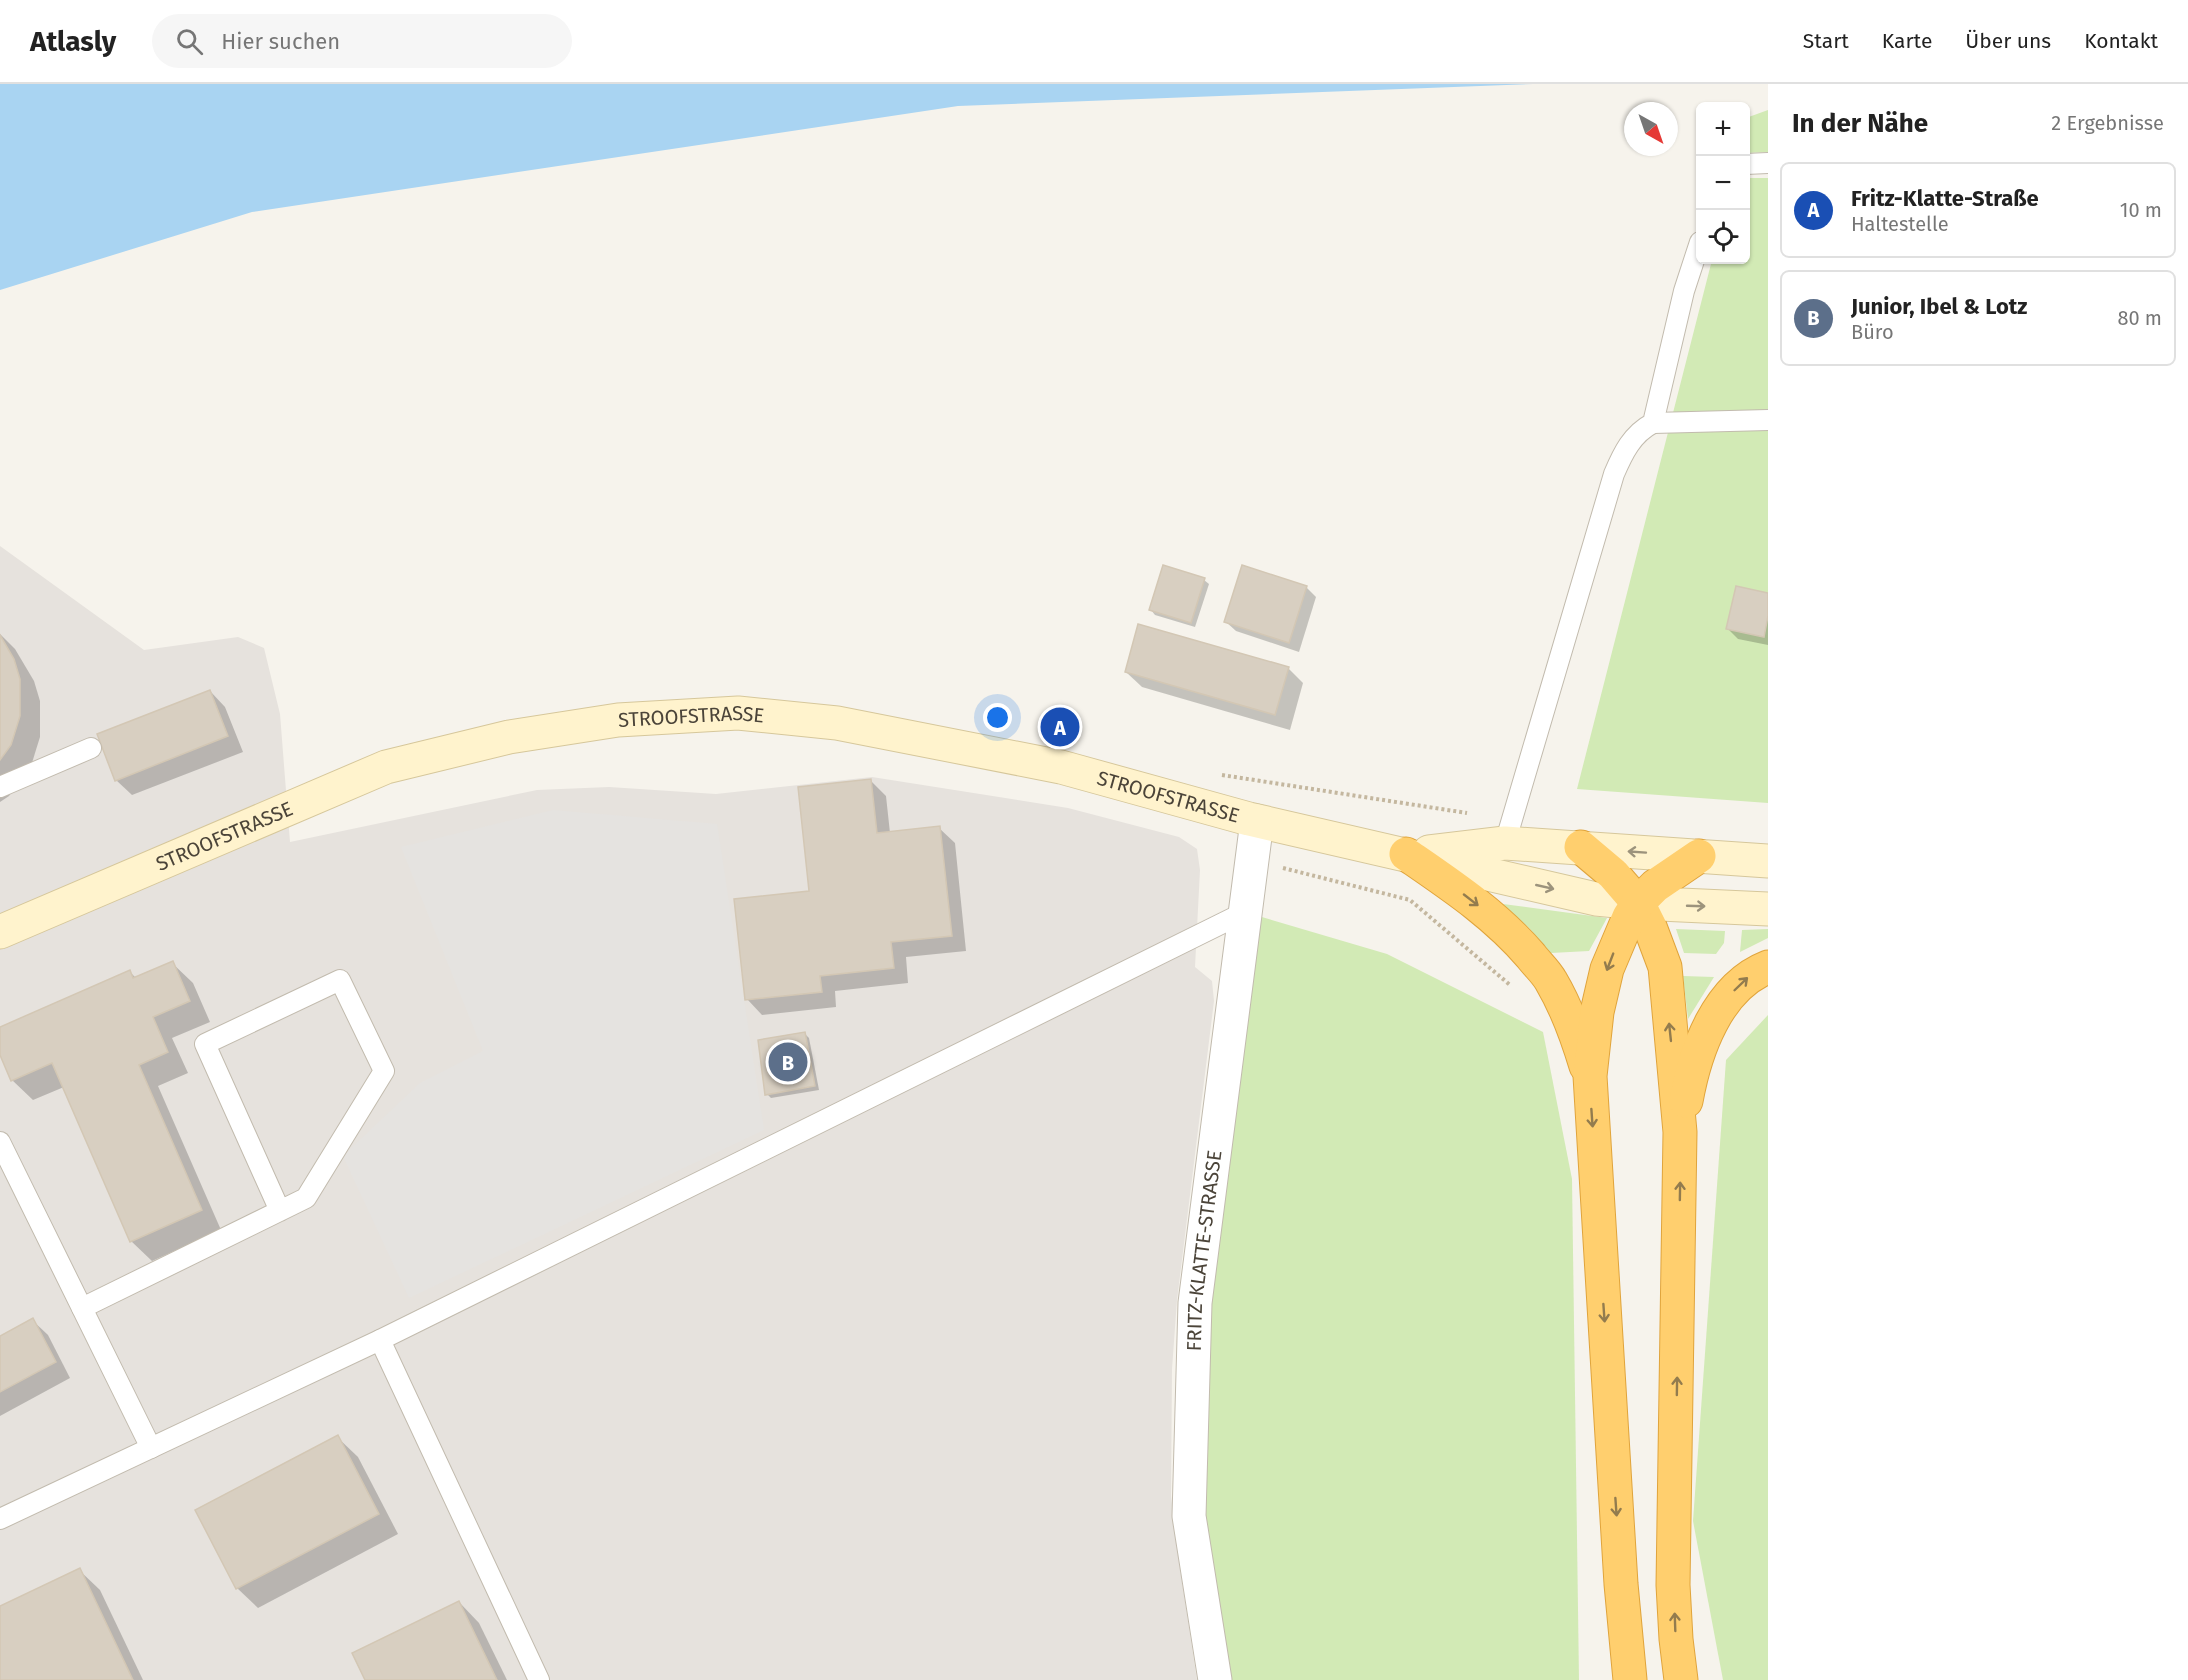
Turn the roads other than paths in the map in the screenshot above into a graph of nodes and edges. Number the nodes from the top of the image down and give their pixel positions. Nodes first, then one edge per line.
1 (1768, 163) edge
2 (1750, 164) edge
3 (1696, 256) edge
4 (1768, 420) edge
5 (1653, 423) junction
6 (92, 748) dead end
7 (0, 787) edge
8 (1257, 821) junction
9 (1508, 831) junction
10 (1581, 847) junction
11 (1406, 854) junction
12 (1698, 856) junction
13 (1768, 861) edge
14 (1638, 903) junction
15 (1768, 909) edge
16 (1245, 912) junction
17 (0, 933) edge
18 (1768, 967) edge
19 (1590, 1076) junction
20 (1680, 1132) junction
21 (0, 1142) edge
22 (280, 1210) junction
23 (82, 1308) junction
24 (380, 1340) junction
25 (151, 1448) junction
26 (0, 1519) edge
27 (539, 1680) edge
28 (1215, 1680) edge
29 (1630, 1680) edge
30 (1681, 1680) edge

1 - 2 lane
3 - 5 lane
4 - 5 lane
5 - 9 lane
6 - 7 lane
8 - 11 street, STROOFSTRASSE
8 - 16 street, FRITZ-KLATTE-STRASSE
8 - 17 street, STROOFSTRASSE
9 - 10 street, STROOFSTRASSE
9 - 11 street, STROOFSTRASSE
12 -> 10 street, STROOFSTRASSE
10 - 14 highway
11 -> 14 street, STROOFSTRASSE
11 -> 19 highway
12 - 13 street, STROOFSTRASSE
12 - 14 highway
14 -> 15 street, STROOFSTRASSE
14 -> 19 highway
20 -> 14 highway
16 - 24 lane
16 - 28 street, FRITZ-KLATTE-STRASSE
20 -> 18 highway
19 -> 29 highway
30 -> 20 highway
21 - 23 lane
22 - 22 lane
22 - 23 lane
23 - 25 lane
24 - 25 lane
24 - 27 lane
25 - 26 lane

